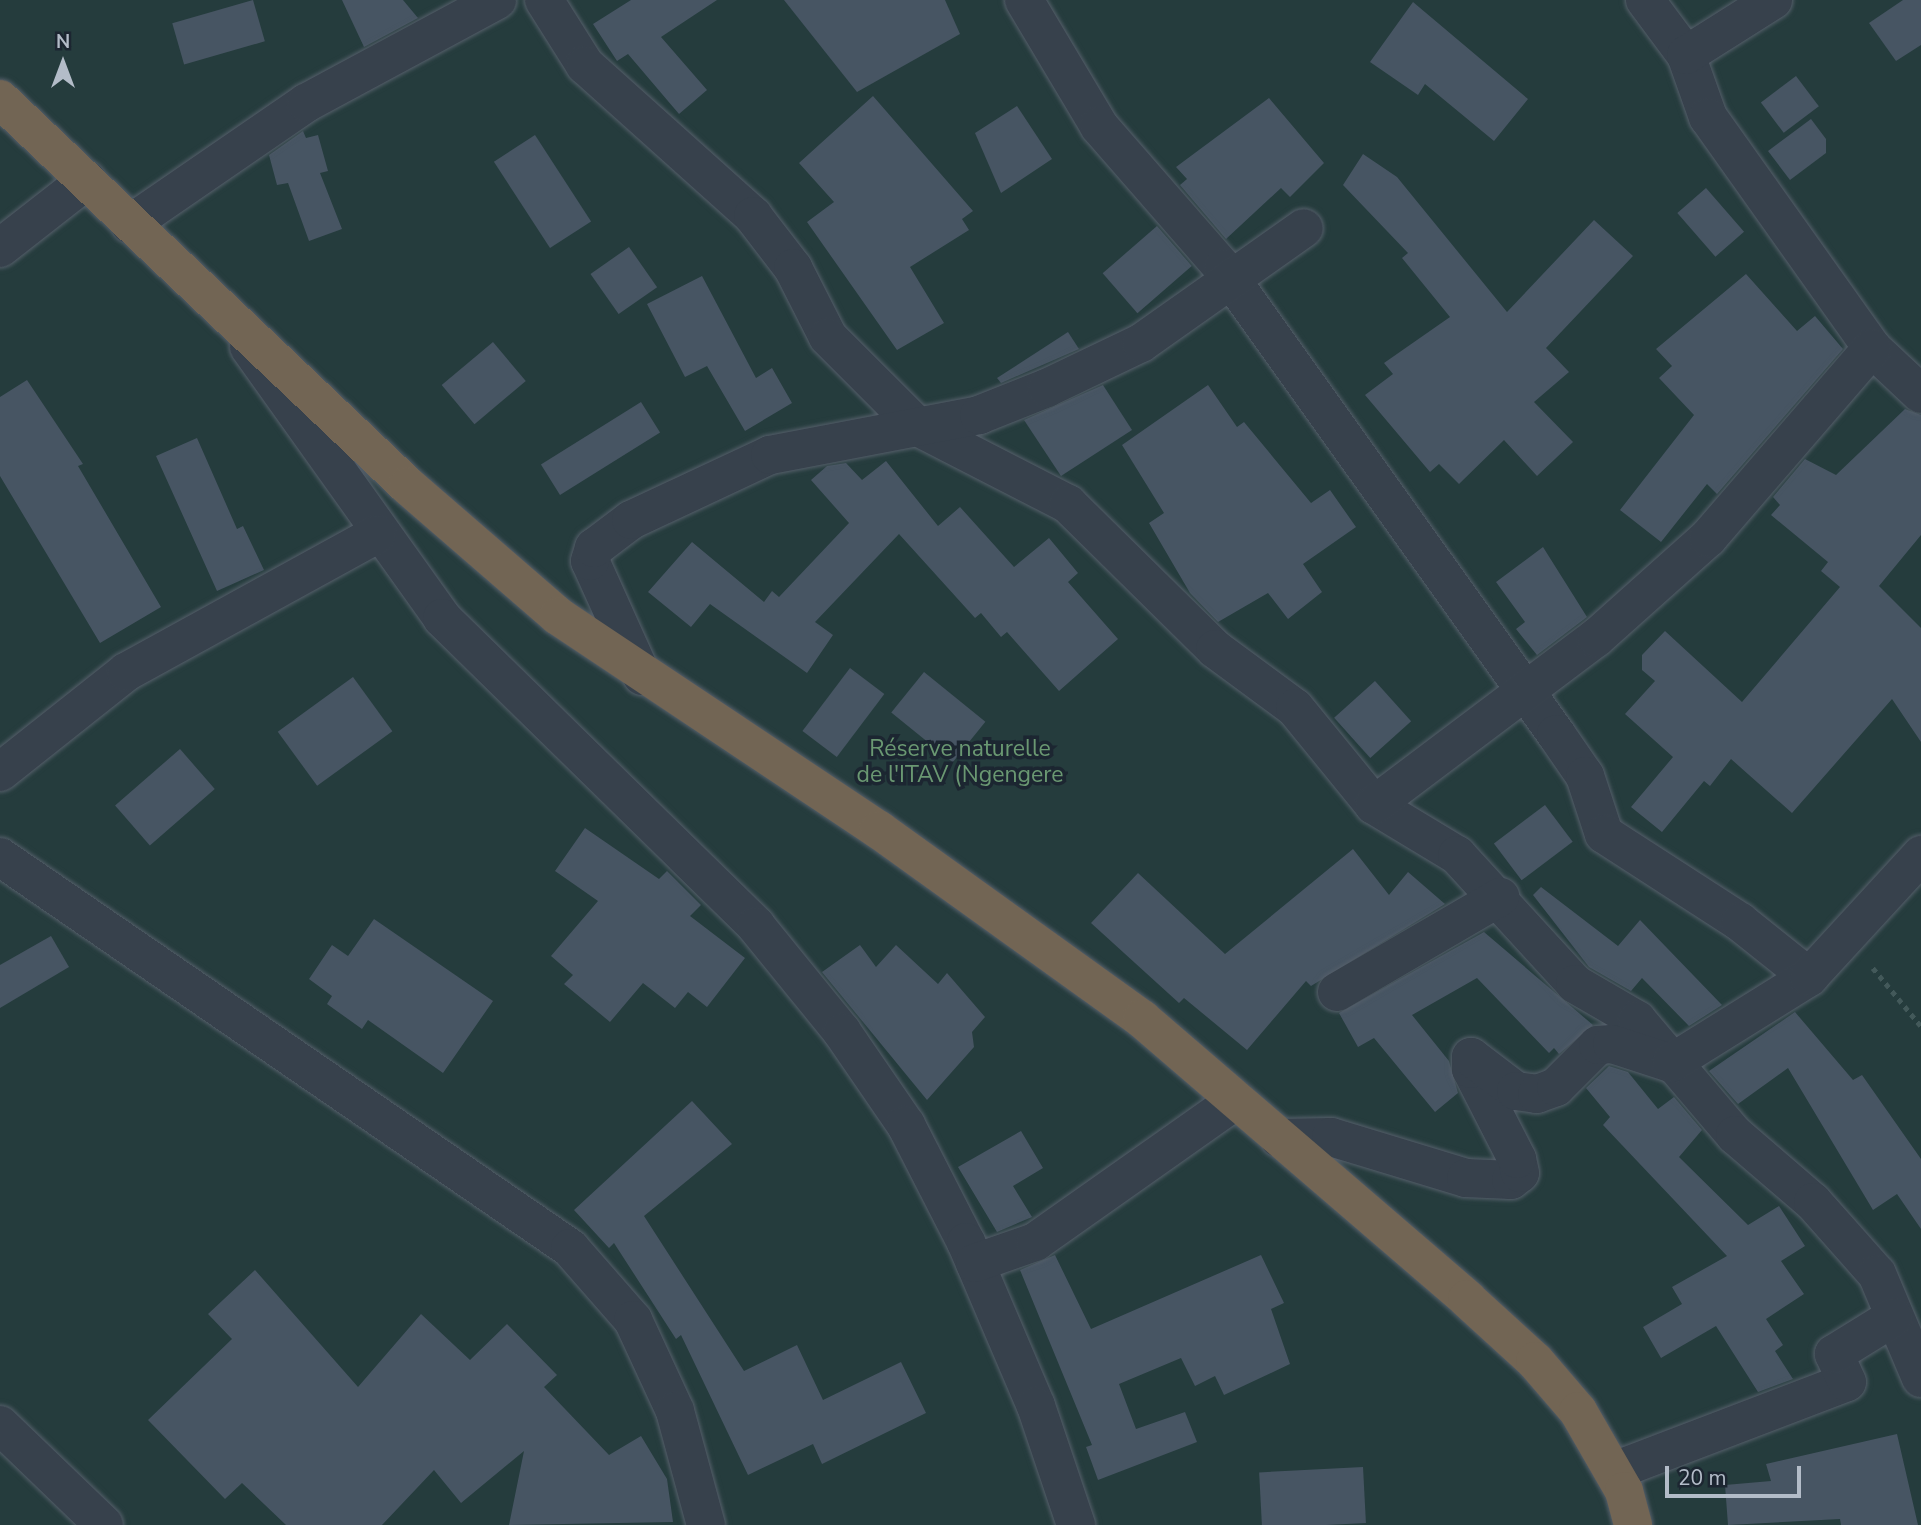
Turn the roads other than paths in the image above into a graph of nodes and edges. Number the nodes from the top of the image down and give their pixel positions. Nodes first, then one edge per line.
1 (497, 0) edge
2 (544, 0) edge
3 (1024, 0) edge
4 (1645, 0) edge
5 (1773, 0) edge
6 (1686, 55) junction
7 (0, 99) edge
8 (87, 180) junction
9 (131, 224) junction
10 (1304, 228) dead end
11 (0, 248) edge
12 (1232, 282) junction
13 (223, 309) junction
14 (1872, 348) junction
15 (1921, 394) edge
16 (918, 427) junction
17 (377, 534) junction
18 (642, 676) junction
19 (1524, 688) junction
20 (0, 772) edge
21 (1374, 805) junction
22 (1921, 855) edge
23 (0, 857) edge
24 (1500, 897) junction
25 (1809, 977) junction
26 (1337, 992) dead end
27 (1671, 1063) junction
28 (1236, 1100) junction
29 (1279, 1138) junction
30 (975, 1263) junction
31 (1894, 1317) junction
32 (1921, 1378) edge
33 (0, 1425) edge
34 (1614, 1471) junction
35 (83, 1517) edge
36 (706, 1525) edge
37 (1076, 1525) edge
38 (1633, 1525) edge

1 - 9 street
2 - 16 street
3 - 12 street
4 - 6 street
5 - 6 street
6 - 14 street
7 - 8 highway
8 - 9 highway
8 - 11 street
9 - 13 highway
10 - 12 street
12 - 16 street
12 - 19 street
13 - 17 street
13 - 18 highway
14 - 15 street
14 - 19 street
16 - 18 street
16 - 21 street
17 - 20 street
17 - 30 street
18 - 28 highway
19 - 21 street
19 - 25 street
21 - 24 street
22 - 25 street
23 - 36 street
24 - 26 street
24 - 27 street
25 - 27 street
27 - 29 street
27 - 31 street
28 - 29 highway
28 - 30 street
29 - 34 highway
30 - 37 street
31 - 32 street
31 - 34 street
33 - 35 street
34 - 38 highway

